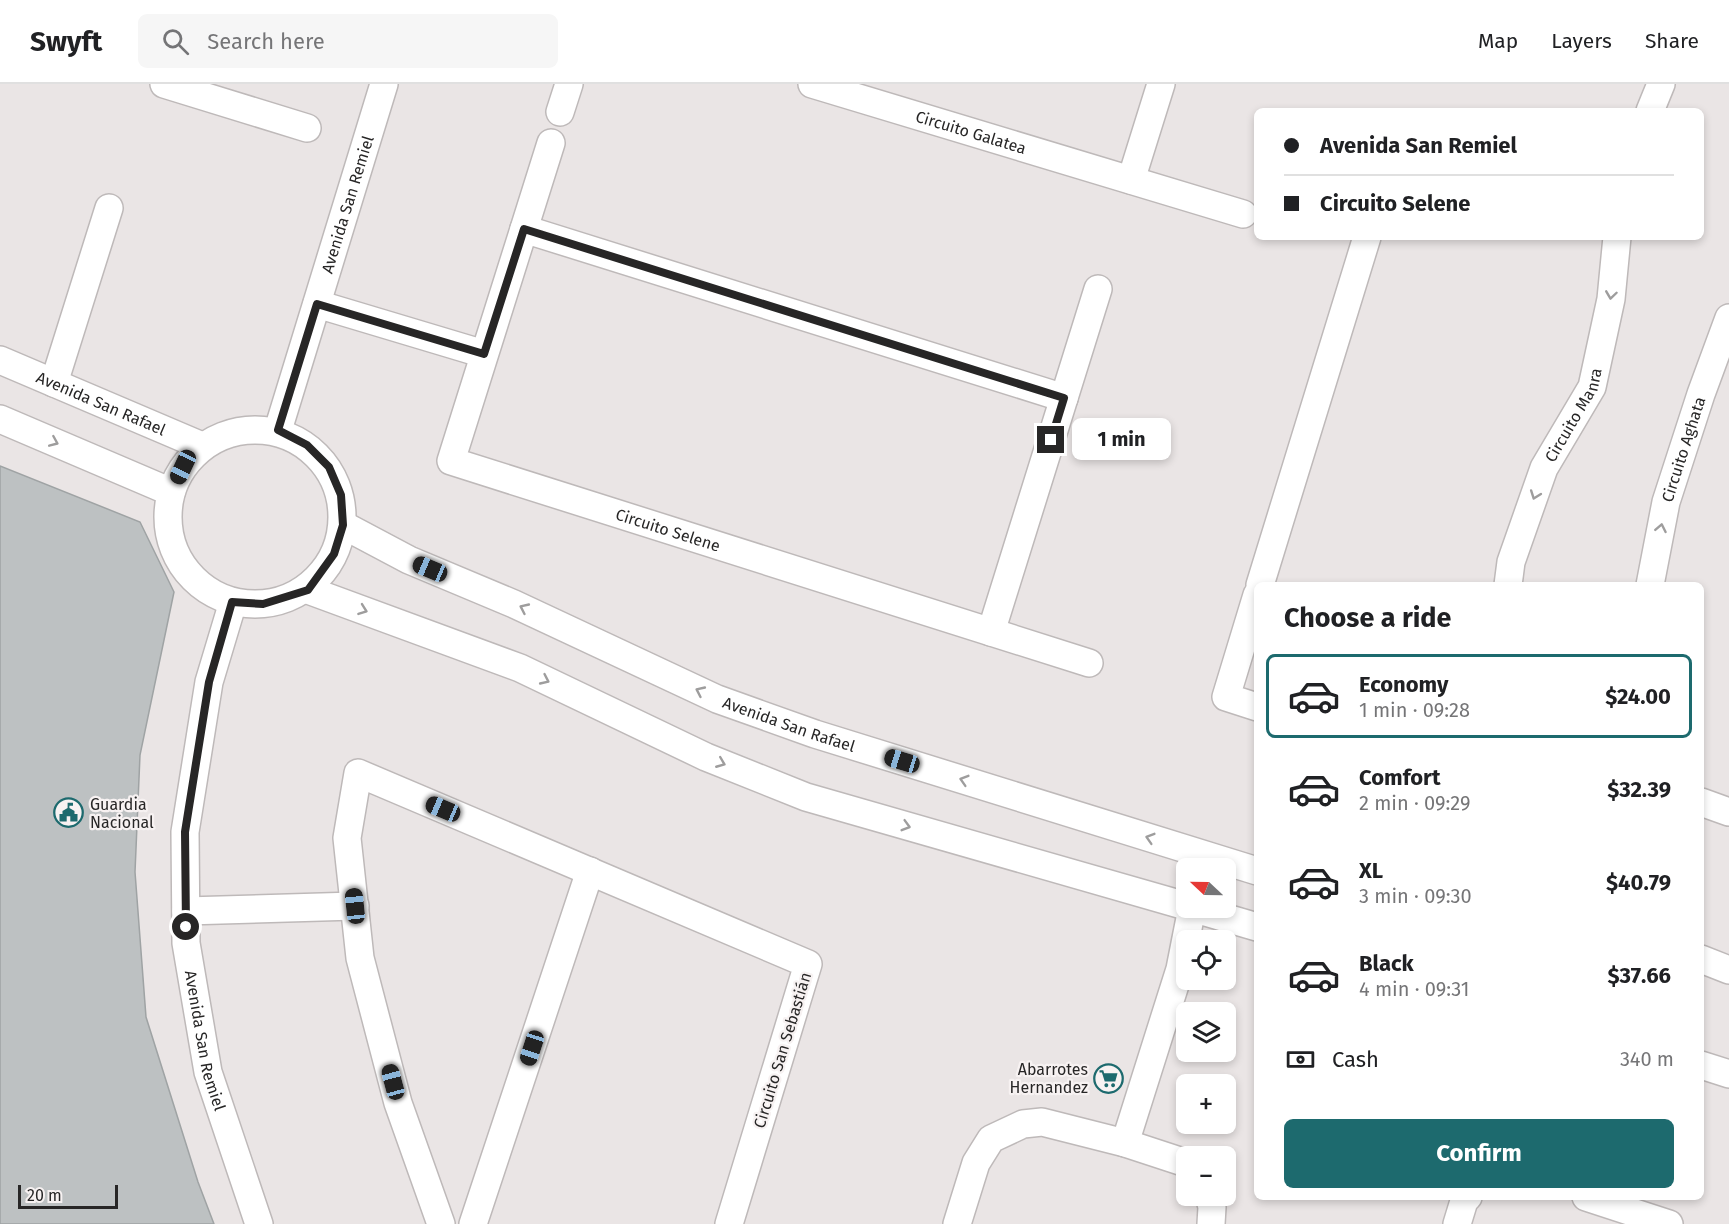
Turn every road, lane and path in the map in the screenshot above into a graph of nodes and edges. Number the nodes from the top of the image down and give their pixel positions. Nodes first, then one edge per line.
1 (164, 84) edge
2 (384, 84) edge
3 (569, 84) edge
4 (812, 84) edge
5 (1161, 84) edge
6 (1661, 84) edge
7 (212, 91) edge
8 (1651, 108) edge
9 (560, 111) dead end
10 (306, 128) dead end
11 (551, 142) dead end
12 (1131, 180) junction
13 (109, 208) dead end
14 (1243, 214) dead end
15 (524, 229) junction
16 (1366, 240) edge
17 (1617, 240) edge
18 (1098, 289) dead end
19 (317, 304) junction
20 (1729, 318) edge
21 (484, 354) junction
22 (0, 360) edge
23 (54, 383) junction
24 (1064, 398) junction
25 (0, 419) edge
26 (278, 430) junction
27 (202, 446) junction
28 (171, 492) junction
29 (343, 525) junction
30 (1261, 582) edge
31 (1508, 582) edge
32 (1651, 582) edge
33 (308, 590) junction
34 (232, 602) junction
35 (1254, 605) edge
36 (991, 632) junction
37 (1089, 663) dead end
38 (1254, 706) edge
39 (1704, 803) edge
40 (1729, 812) edge
41 (1193, 858) edge
42 (1236, 867) edge
43 (1254, 870) edge
44 (590, 871) junction
45 (1176, 903) edge
46 (355, 906) junction
47 (186, 911) junction
48 (1190, 918) edge
49 (1226, 918) edge
50 (1254, 926) edge
51 (1704, 960) edge
52 (1729, 970) edge
53 (1704, 1066) edge
54 (1729, 1074) edge
55 (1125, 1143) junction
56 (1176, 1160) edge
57 (1465, 1200) edge
58 (1595, 1200) edge
59 (1212, 1206) edge
60 (259, 1224) edge
61 (441, 1224) edge
62 (473, 1224) edge
63 (729, 1224) edge
64 (957, 1224) edge
65 (1211, 1224) edge
66 (1457, 1224) edge
67 (1669, 1224) edge

1 - 7 street
2 - 19 street, Avenida San Remiel
3 - 9 street
4 - 12 street, Circuito Galatea
5 - 12 street
6 - 8 street
7 - 10 street
11 - 15 street, Circuito Selene
12 - 14 street, Circuito Galatea
13 - 23 street
15 - 21 street, Circuito Selene
15 - 24 street
16 - 30 street
17 -> 31 street, Circuito Manra
18 - 24 street
19 - 21 street
19 - 26 street, Avenida San Remiel
32 -> 20 street, Circuito Aghata
21 - 36 street, Circuito Selene
22 - 23 street, Avenida San Rafael
23 - 27 street, Avenida San Rafael
24 - 36 street
25 -> 28 street
26 - 27 street
26 - 29 street
27 - 28 street
28 - 34 street
29 - 33 street
41 -> 29 street, Avenida San Rafael
33 - 34 street
33 -> 45 street
34 - 47 street, Avenida San Remiel
35 - 38 street
36 - 37 street, Circuito Selene
39 - 40 street
42 - 43 street, Avenida San Rafael
44 - 46 street, Circuito San Sebastián
44 - 62 street
44 - 63 street, Circuito San Sebastián
46 - 47 street
46 - 61 street, Circuito San Sebastián
47 - 60 street, Avenida San Remiel
48 - 55 street
49 - 50 street
51 - 52 street
53 - 54 street
55 - 56 street
55 - 64 street
57 - 66 street
58 - 67 street
59 - 65 street

